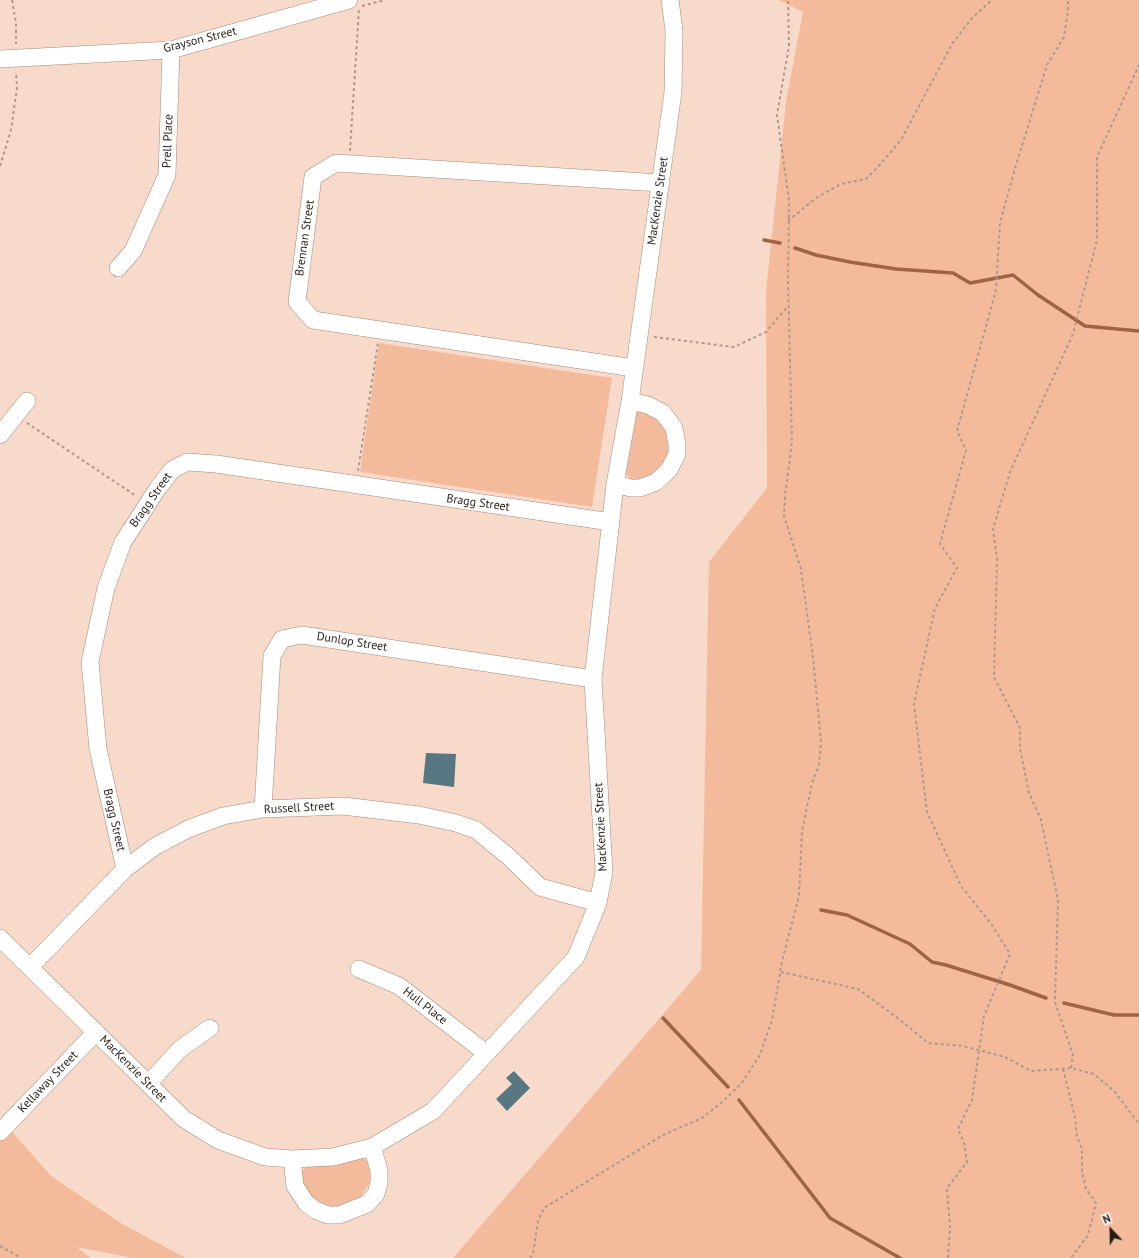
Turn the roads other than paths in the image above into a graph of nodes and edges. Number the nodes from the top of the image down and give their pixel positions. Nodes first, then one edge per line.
1 (349, 0) edge
2 (670, 0) edge
3 (171, 50) junction
4 (8, 58) edge
5 (661, 183) junction
6 (118, 268) dead end
7 (634, 368) junction
8 (27, 401) dead end
9 (630, 402) junction
10 (0, 434) edge
11 (616, 484) junction
12 (611, 522) junction
13 (593, 679) junction
14 (263, 809) junction
15 (125, 869) junction
16 (598, 903) junction
17 (0, 938) edge
18 (30, 967) junction
19 (359, 969) dead end
20 (210, 1028) dead end
21 (96, 1032) junction
22 (486, 1053) junction
23 (148, 1084) junction
24 (0, 1132) edge
25 (372, 1147) junction
26 (292, 1159) junction

1 - 3 street, Grayson Street
2 - 5 street, MacKenzie Street
3 - 4 street, Grayson Street
3 - 6 street, Prell Place
5 - 7 street, MacKenzie Street
5 - 7 street, Brennan Street
7 - 9 street, MacKenzie Street
8 - 10 street
9 - 11 street, MacKenzie Street
9 - 11 street
11 - 12 street, MacKenzie Street
12 - 13 street, MacKenzie Street
12 - 15 street, Bragg Street
13 - 14 street, Dunlop Street
13 - 16 street, MacKenzie Street
14 - 15 street, Russell Street
14 - 16 street, Russell Street
15 - 18 street, Russell Street
16 - 22 street, MacKenzie Street
17 - 18 street, MacKenzie Street
18 - 21 street, MacKenzie Street
19 - 22 street, Hull Place
20 - 23 street
21 - 23 street, MacKenzie Street
21 - 24 street, Kellaway Street
22 - 25 street, MacKenzie Street
23 - 26 street, MacKenzie Street
25 - 26 street, MacKenzie Street
25 - 26 street

